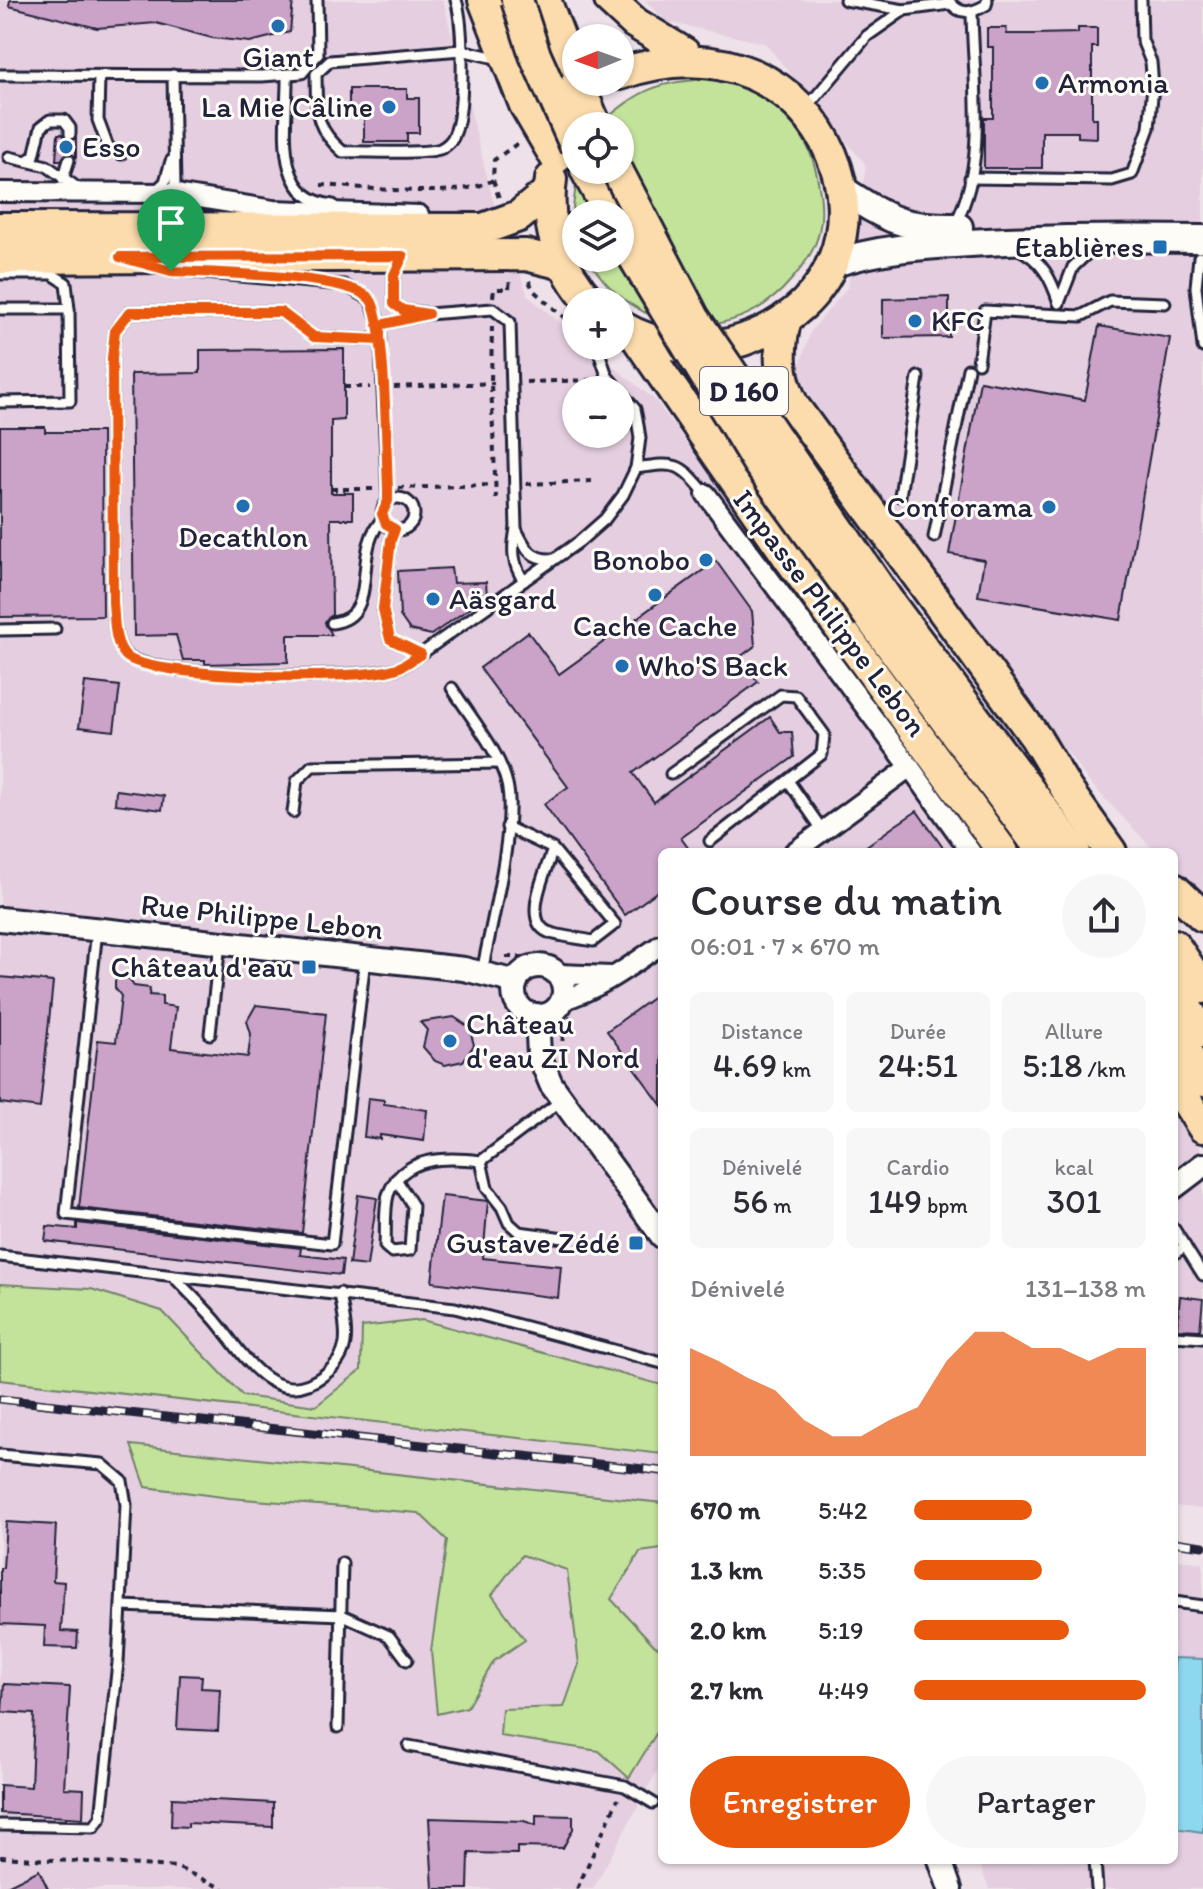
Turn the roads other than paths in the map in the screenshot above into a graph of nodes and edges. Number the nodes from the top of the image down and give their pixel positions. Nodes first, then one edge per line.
1 (317, 0) edge
2 (456, 0) edge
3 (484, 0) edge
4 (517, 0) edge
5 (545, 0) edge
6 (845, 0) edge
7 (987, 0) edge
8 (1141, 0) edge
9 (950, 2) edge
10 (618, 8) edge
11 (904, 10) junction
12 (972, 13) junction
13 (562, 44) edge
14 (461, 50) junction
15 (684, 53) junction
16 (507, 60) junction
17 (634, 67) edge
18 (302, 73) junction
19 (316, 74) junction
20 (0, 75) edge
21 (173, 75) junction
22 (99, 76) junction
23 (287, 76) junction
24 (593, 96) edge
25 (809, 105) junction
26 (580, 112) edge
27 (70, 134) dead end
28 (562, 139) edge
29 (562, 149) edge
30 (121, 154) dead end
31 (173, 154) junction
32 (9, 157) dead end
33 (69, 160) dead end
34 (26, 161) junction
35 (562, 161) edge
36 (970, 178) junction
37 (63, 179) junction
38 (624, 184) edge
39 (843, 190) junction
40 (549, 191) junction
41 (0, 192) edge
42 (85, 193) junction
43 (142, 193) junction
44 (195, 196) junction
45 (428, 213) dead end
46 (953, 227) junction
47 (0, 228) edge
48 (483, 229) junction
49 (1103, 238) junction
50 (1002, 241) junction
51 (1200, 244) edge
52 (403, 256) junction
53 (120, 257) junction
54 (634, 257) edge
55 (0, 258) edge
56 (562, 261) edge
57 (562, 264) edge
58 (829, 265) junction
59 (159, 267) dead end
60 (171, 271) dead end
61 (0, 274) edge
62 (1165, 303) dead end
63 (0, 309) edge
64 (69, 309) junction
65 (428, 314) junction
66 (786, 318) junction
67 (380, 325) junction
68 (634, 334) edge
69 (380, 340) junction
70 (634, 341) edge
71 (1203, 347) edge
72 (602, 360) edge
73 (978, 363) dead end
74 (968, 369) dead end
75 (918, 377) dead end
76 (0, 402) edge
77 (636, 468) junction
78 (706, 494) joint
79 (900, 496) dead end
80 (388, 501) junction
81 (383, 519) junction
82 (395, 529) junction
83 (516, 529) junction
84 (934, 537) dead end
85 (555, 559) junction
86 (524, 581) junction
87 (879, 608) junction
88 (332, 623) dead end
89 (55, 629) dead end
90 (0, 630) edge
91 (421, 654) junction
92 (452, 688) dead end
93 (1036, 738) junction
94 (499, 763) junction
95 (910, 767) junction
96 (671, 774) dead end
97 (789, 782) junction
98 (293, 812) dead end
99 (507, 827) junction
100 (823, 831) junction
101 (710, 841) dead end
102 (800, 848) edge
103 (968, 848) edge
104 (1000, 848) edge
105 (1040, 848) edge
106 (1072, 848) edge
107 (1108, 848) edge
108 (1132, 848) edge
109 (553, 849) junction
110 (1178, 893) edge
111 (1203, 916) edge
112 (0, 919) edge
113 (97, 930) junction
114 (220, 943) junction
115 (658, 947) edge
116 (1178, 951) edge
117 (365, 958) junction
118 (557, 966) junction
119 (482, 973) junction
120 (612, 976) junction
121 (516, 982) junction
122 (1203, 988) edge
123 (1178, 995) edge
124 (563, 1000) junction
125 (537, 1015) junction
126 (1203, 1033) edge
127 (210, 1034) dead end
128 (1178, 1040) edge
129 (1203, 1081) edge
130 (1178, 1088) edge
131 (562, 1100) junction
132 (1203, 1127) edge
133 (481, 1161) junction
134 (1203, 1165) edge
135 (396, 1179) junction
136 (1178, 1184) edge
137 (658, 1231) edge
138 (1178, 1235) edge
139 (564, 1238) dead end
140 (1185, 1246) junction
141 (1178, 1251) edge
142 (0, 1256) edge
143 (1203, 1275) edge
144 (173, 1276) junction
145 (340, 1293) junction
146 (1178, 1336) edge
147 (1203, 1338) edge
148 (658, 1362) edge
149 (0, 1455) edge
150 (342, 1563) dead end
151 (1178, 1603) edge
152 (122, 1606) junction
153 (1203, 1606) edge
154 (342, 1615) junction
155 (407, 1660) dead end
156 (338, 1727) dead end
157 (409, 1746) dead end
158 (653, 1803) dead end
159 (0, 1825) edge
160 (938, 1864) edge
161 (940, 1864) edge
162 (1095, 1864) edge
163 (940, 1889) edge
164 (950, 1889) edge
165 (1097, 1889) edge

1 - 18 lane
2 - 14 lane
3 - 16 main road
4 - 28 main road, bridge
5 - 13 main road
6 - 11 lane
7 - 12 lane
8 - 36 lane
9 - 11 lane
9 - 12 lane
10 - 15 main road
11 - 25 lane
12 - 36 lane
14 - 16 lane
14 - 19 lane
14 - 19 lane
15 - 17 main road
15 - 25 main road
16 - 29 main road
18 - 19 lane
18 - 23 lane
20 - 22 lane
21 - 22 lane
21 - 23 lane
21 - 31 lane
22 - 30 lane
23 - 45 lane
24 - 26 main road
25 - 39 main road
27 - 34 lane
31 - 43 lane
31 - 44 lane
32 - 34 lane
33 - 37 lane
34 - 37 lane
35 - 40 main road
36 - 46 lane
37 - 42 lane
38 - 87 main road, D 160, bridge
39 - 46 main road
39 - 58 main road
40 - 48 main road
40 - 56 main road
41 - 42 street
42 - 43 street
43 - 44 street
44 - 48 street
46 - 51 main road
47 - 48 main road
49 - 50 main road
49 - 50 lane
49 - 51 main road
50 - 58 main road
51 - 71 lane
52 - 53 main road
52 - 57 main road
52 - 65 lane
53 - 55 main road
53 - 59 lane
54 - 87 main road, D 160, bridge
58 - 66 main road
60 - 67 lane
61 - 64 lane
62 - 73 lane
63 - 64 lane
64 - 76 lane
65 - 67 lane
65 - 83 lane
66 - 68 main road
66 - 93 main road, D 160
67 - 69 lane
69 - 80 lane
69 - 91 lane
70 - 104 main road
72 - 77 lane
74 - 84 lane
75 - 79 lane
77 - 78 lane
77 - 85 lane
78 - 95 street, Impasse Philippe Lebon
80 - 81 lane
80 - 82 lane
81 - 82 lane
81 - 88 lane
82 - 91 lane
83 - 85 lane
83 - 86 lane
85 - 86 lane
86 - 91 lane
87 - 105 main road, D 160
87 - 106 main road, D 160
89 - 90 lane
92 - 94 lane
93 - 107 main road
93 - 108 main road
94 - 98 lane
94 - 99 lane
95 - 100 street, Impasse Philippe Lebon
95 - 103 street, Impasse Philippe Lebon
96 - 97 lane
97 - 100 lane
97 - 101 lane
99 - 109 lane
99 - 119 lane
100 - 102 street, Impasse Philippe Lebon
109 - 109 lane
110 - 111 main road
112 - 113 street, Rue Philippe Lebon
113 - 114 street, Rue Philippe Lebon
113 - 117 lane
114 - 117 street, Rue Philippe Lebon
114 - 127 lane
115 - 120 street
116 - 122 main road
117 - 119 street, Rue Philippe Lebon
118 - 120 street
118 - 121 street
118 - 124 street
119 - 121 street, Rue Philippe Lebon
120 - 124 street
121 - 125 street
123 - 126 main road
124 - 125 street
125 - 131 street
128 - 129 main road
130 - 132 main road
131 - 133 lane
131 - 137 street
133 - 135 lane
133 - 139 lane
134 - 136 street
135 - 135 lane
138 - 140 lane
140 - 141 lane
140 - 143 lane
142 - 144 lane
144 - 145 lane
144 - 145 lane
145 - 148 lane
146 - 147 lane
149 - 152 lane
150 - 154 lane
151 - 153 lane
152 - 154 lane
152 - 159 lane
154 - 155 lane
154 - 156 lane
157 - 158 lane
160 - 163 street
161 - 164 street
162 - 165 lane

